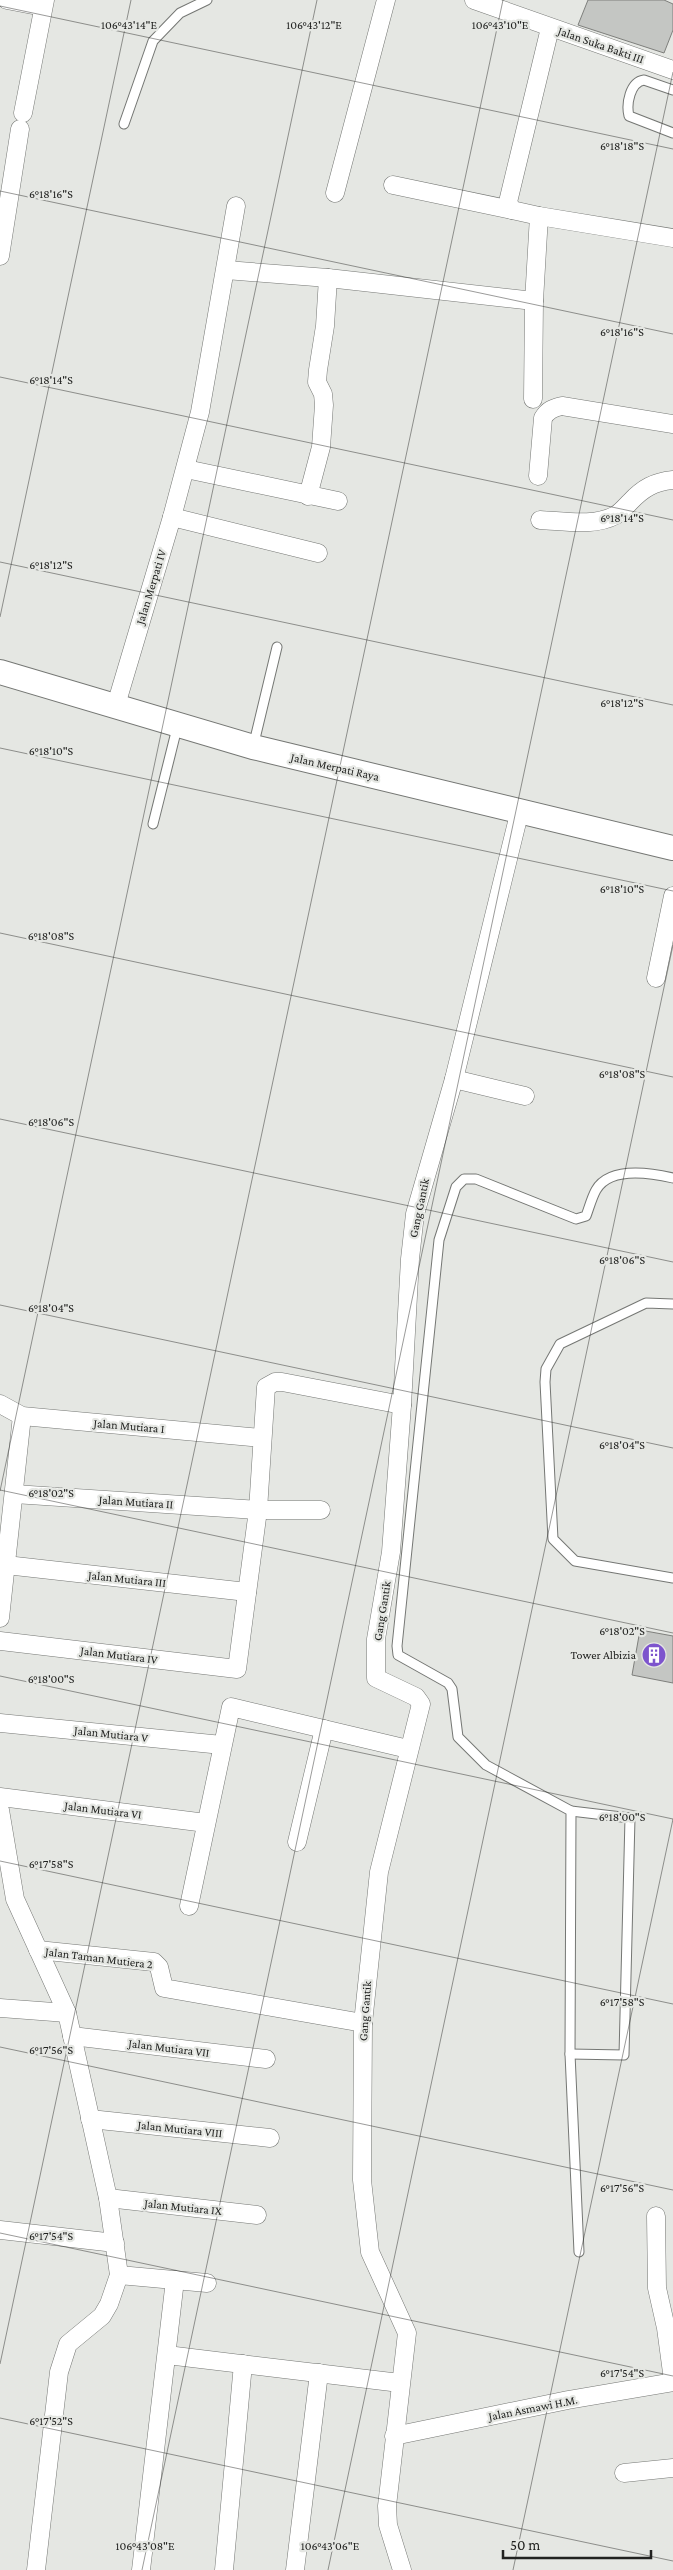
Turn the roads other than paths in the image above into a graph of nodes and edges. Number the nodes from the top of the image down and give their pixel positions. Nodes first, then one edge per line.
1 (7, 0) edge
2 (207, 0) edge
3 (386, 0) edge
4 (474, 0) edge
5 (44, 3) edge
6 (550, 28) junction
7 (673, 70) edge
8 (673, 90) edge
9 (124, 124) dead end
10 (673, 133) edge
11 (393, 185) dead end
12 (335, 193) dead end
13 (236, 206) dead end
14 (512, 210) junction
15 (539, 216) junction
16 (673, 238) edge
17 (0, 256) edge
18 (226, 270) junction
19 (328, 278) junction
20 (534, 301) junction
21 (533, 399) dead end
22 (673, 424) edge
23 (186, 469) junction
24 (538, 476) dead end
25 (673, 480) edge
26 (308, 496) junction
27 (338, 501) dead end
28 (172, 517) junction
29 (540, 520) dead end
30 (318, 553) dead end
31 (277, 647) dead end
32 (0, 672) edge
33 (116, 705) junction
34 (178, 724) junction
35 (253, 748) junction
36 (520, 810) junction
37 (153, 824) dead end
38 (673, 848) edge
39 (673, 896) edge
40 (656, 978) dead end
41 (454, 1079) junction
42 (525, 1096) dead end
43 (673, 1178) edge
44 (673, 1304) edge
45 (0, 1404) edge
46 (402, 1405) junction
47 (22, 1416) junction
48 (262, 1438) junction
49 (14, 1494) junction
50 (258, 1510) junction
51 (321, 1510) dead end
52 (4, 1557) edge
53 (673, 1578) edge
54 (247, 1592) junction
55 (0, 1618) edge
56 (0, 1641) edge
57 (0, 1723) edge
58 (324, 1729) junction
59 (222, 1745) junction
60 (408, 1749) junction
61 (0, 1796) edge
62 (0, 1810) edge
63 (571, 1811) junction
64 (206, 1823) junction
65 (297, 1842) dead end
66 (3, 1853) edge
67 (8, 1900) edge
68 (189, 1906) dead end
69 (38, 1950) junction
70 (0, 2008) edge
71 (66, 2013) junction
72 (363, 2024) junction
73 (72, 2036) junction
74 (570, 2054) junction
75 (266, 2059) dead end
76 (90, 2119) junction
77 (270, 2138) dead end
78 (108, 2198) junction
79 (257, 2215) dead end
80 (656, 2216) dead end
81 (0, 2230) edge
82 (115, 2243) junction
83 (579, 2252) dead end
84 (119, 2275) junction
85 (175, 2280) junction
86 (206, 2283) dead end
87 (167, 2355) junction
88 (243, 2364) junction
89 (319, 2373) junction
90 (673, 2381) edge
91 (400, 2383) junction
92 (394, 2436) junction
93 (673, 2468) edge
94 (624, 2473) dead end
95 (36, 2570) edge
96 (141, 2570) edge
97 (224, 2570) edge
98 (295, 2570) edge
99 (402, 2570) edge

1 - 5 street
2 - 9 lane
3 - 12 street
4 - 6 street, Jalan Suka Bakti III
5 - 17 street
6 - 7 street, Jalan Suka Bakti III
6 - 14 street
8 - 10 lane
11 - 14 street
13 - 18 street, Jalan Merpati IV
14 - 15 street
15 - 16 street
15 - 20 street
18 - 19 street
18 - 23 street, Jalan Merpati IV
19 - 20 street
19 - 26 street
20 - 21 street
22 - 24 street
23 - 26 street
23 - 28 street, Jalan Merpati IV
25 - 29 street
26 - 27 street
28 - 30 street
28 - 33 street, Jalan Merpati IV
31 - 35 lane
32 - 33 main road, Jalan Merpati Raya
33 - 34 main road, Jalan Merpati Raya
34 - 35 main road, Jalan Merpati Raya
34 - 37 lane
35 - 36 main road, Jalan Merpati Raya
36 - 38 main road, Jalan Merpati Raya
36 - 41 street, Gang Gantik
39 - 40 street
41 - 42 street
41 - 46 street, Gang Gantik
43 - 63 lane
44 - 53 lane
45 - 47 street, Jalan Mutiara I
46 - 48 street
46 - 60 street, Gang Gantik
47 - 48 street, Jalan Mutiara I
47 - 49 street
48 - 50 street
49 - 50 street, Jalan Mutiara II
49 - 52 street
50 - 51 street, Jalan Mutiara II
50 - 54 street
52 - 54 street, Jalan Mutiara III
52 - 55 street
54 - 56 street, Jalan Mutiara IV
57 - 59 street, Jalan Mutiara V
58 - 59 street
58 - 60 street
58 - 65 street
59 - 64 street
60 - 72 street, Gang Gantik
61 - 64 street, Jalan Mutiara VI
62 - 66 street
63 - 74 lane
63 - 74 lane
64 - 68 street
66 - 67 street
67 - 69 street
69 - 71 street
69 - 72 street, Jalan Taman Mutiera 2
70 - 71 street
71 - 73 street
72 - 91 street, Gang Gantik
73 - 75 street, Jalan Mutiara VII
73 - 76 street
74 - 83 lane
76 - 77 street, Jalan Mutiara VIII
76 - 78 street
78 - 79 street, Jalan Mutiara IX
78 - 82 street
80 - 90 street
81 - 82 street
82 - 84 street
84 - 85 street
84 - 95 street
85 - 86 street
85 - 87 street
87 - 88 street
87 - 96 street
88 - 89 street
88 - 97 street
89 - 91 street
89 - 98 street
90 - 92 street, Jalan Asmawi H.M.
91 - 92 street, Gang Gantik
92 - 99 street, Gang Gantik
93 - 94 street

